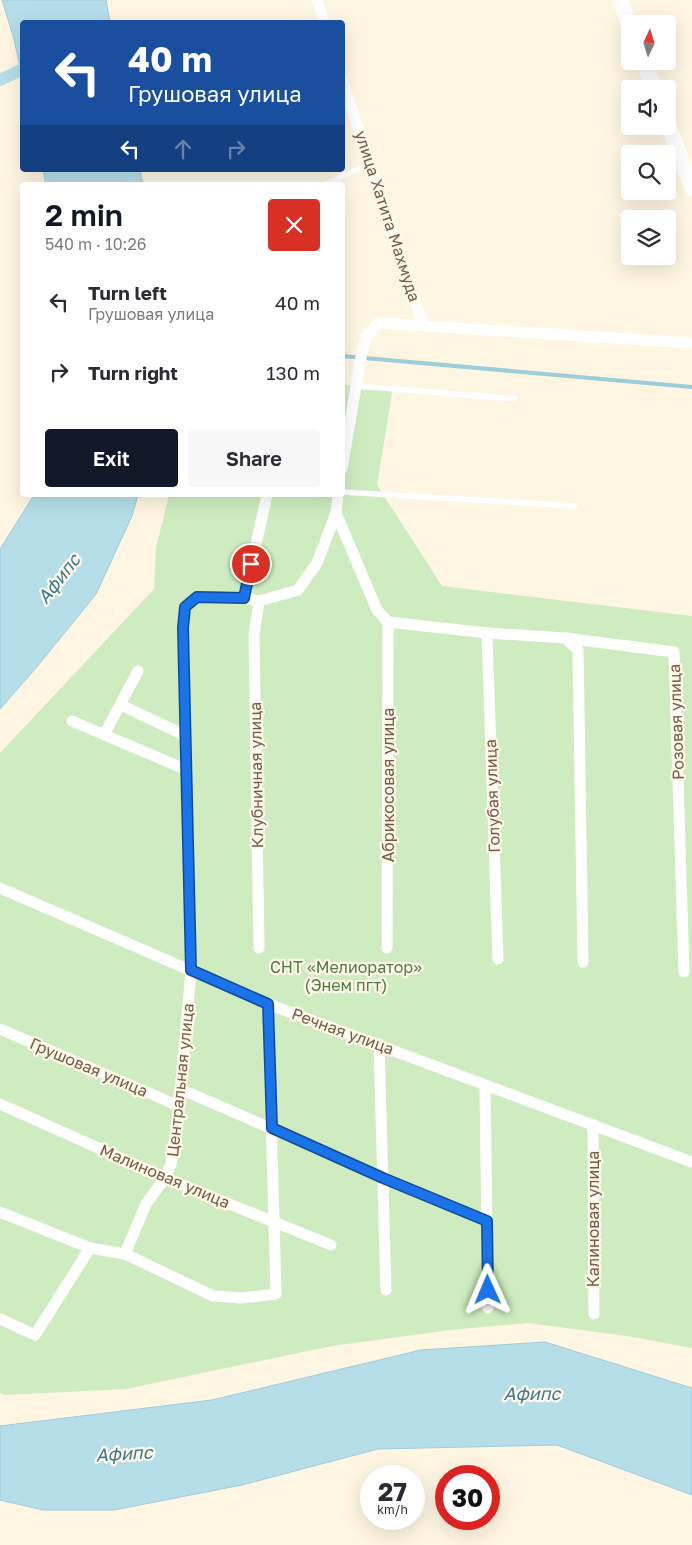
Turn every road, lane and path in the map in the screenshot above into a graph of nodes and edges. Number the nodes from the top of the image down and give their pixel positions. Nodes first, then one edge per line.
1 (316, 0) edge
2 (620, 0) edge
3 (626, 15) edge
4 (323, 20) edge
5 (345, 88) edge
6 (672, 135) edge
7 (370, 164) junction
8 (329, 182) edge
9 (692, 188) edge
10 (423, 324) junction
11 (692, 343) edge
12 (356, 386) junction
13 (515, 399) dead end
14 (345, 451) edge
15 (345, 492) edge
16 (266, 497) edge
17 (338, 497) edge
18 (575, 506) dead end
19 (336, 513) junction
20 (244, 598) junction
21 (259, 601) junction
22 (388, 622) junction
23 (487, 633) junction
24 (564, 638) junction
25 (138, 672) dead end
26 (121, 705) junction
27 (72, 721) dead end
28 (104, 735) junction
29 (186, 736) junction
30 (187, 770) junction
31 (0, 888) edge
32 (259, 948) dead end
33 (387, 948) dead end
34 (498, 959) dead end
35 (583, 962) dead end
36 (191, 970) junction
37 (684, 972) dead end
38 (268, 1004) junction
39 (0, 1029) edge
40 (379, 1044) junction
41 (485, 1085) junction
42 (180, 1089) junction
43 (0, 1104) edge
44 (179, 1106) junction
45 (593, 1124) junction
46 (272, 1128) junction
47 (692, 1162) edge
48 (165, 1178) junction
49 (383, 1178) junction
50 (0, 1212) edge
51 (274, 1221) junction
52 (487, 1221) junction
53 (331, 1245) dead end
54 (90, 1248) junction
55 (125, 1254) junction
56 (386, 1290) dead end
57 (488, 1308) dead end
58 (594, 1314) dead end
59 (0, 1319) edge

1 - 4 street
2 - 3 street
5 - 7 street, улица Хатита Махмуда
6 - 9 street
7 - 8 lane
7 - 10 street, улица Хатита Махмуда
10 - 11 street
10 - 12 street
12 - 13 lane
12 - 14 street
15 - 18 lane
16 - 20 street
17 - 19 street, Центральная улица
19 - 21 street, Центральная улица
19 - 22 street
20 - 21 street, Центральная улица
20 - 29 street, Центральная улица
21 - 32 street, Клубничная улица
22 - 23 street
22 - 33 street, Абрикосовая улица
23 - 24 street
23 - 34 street, Голубая улица
24 - 35 street
24 - 37 street, Розовая улица
25 - 26 street
26 - 28 street
26 - 29 street
27 - 28 street
28 - 30 street
29 - 30 street, Центральная улица
30 - 36 street, Центральная улица
31 - 36 street, Речная улица
36 - 38 street, Речная улица
36 - 42 street, Центральная улица
38 - 40 street, Речная улица
38 - 46 street
39 - 44 street, Грушовая улица
40 - 41 street, Речная улица
40 - 49 street
41 - 45 street, Речная улица
41 - 52 street
42 - 44 street, Центральная улица
42 - 46 street
43 - 48 street, Малиновая улица
44 - 48 street, Центральная улица
45 - 47 street, Речная улица
45 - 58 street, Калиновая улица
46 - 49 street
46 - 51 street
48 - 51 street, Малиновая улица
48 - 55 street, Центральная улица
49 - 52 street
49 - 56 street
50 - 54 street
51 - 53 street, Малиновая улица
51 - 55 street
52 - 57 street
54 - 55 street
54 - 59 street

